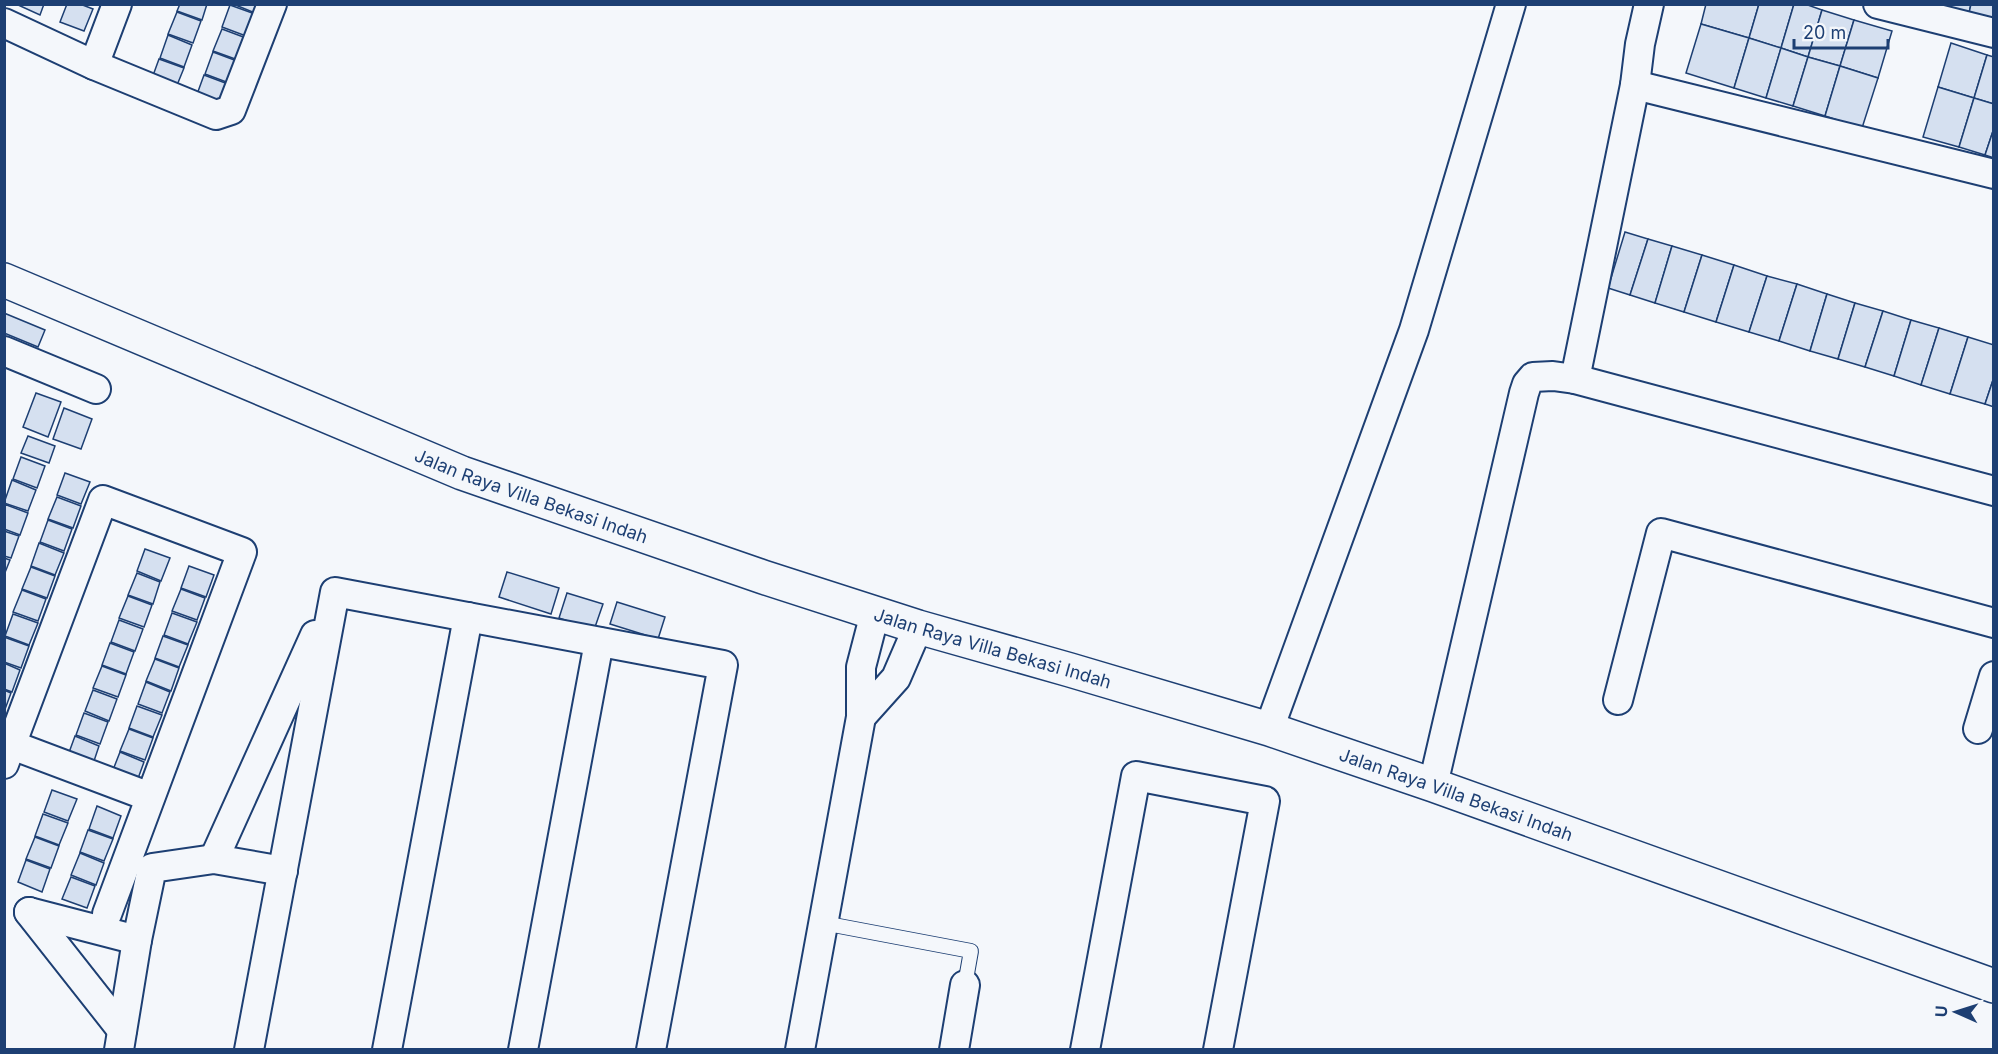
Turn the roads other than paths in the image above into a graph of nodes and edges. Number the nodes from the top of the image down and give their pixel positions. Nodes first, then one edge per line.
1 (117, 4) edge
2 (272, 4) edge
3 (1511, 4) edge
4 (1648, 4) edge
5 (1878, 4) edge
6 (4, 23) edge
7 (1994, 33) edge
8 (94, 65) junction
9 (1635, 85) junction
10 (1994, 174) edge
11 (4, 280) edge
12 (5, 354) edge
13 (1575, 379) junction
14 (96, 389) dead end
15 (1994, 491) edge
16 (334, 592) junction
17 (875, 613) junction
18 (468, 617) junction
19 (1994, 623) edge
20 (918, 627) junction
21 (600, 642) junction
22 (1994, 676) edge
23 (1618, 700) dead end
24 (861, 717) junction
25 (1269, 729) junction
26 (1977, 729) dead end
27 (7, 750) edge
28 (1433, 785) junction
29 (150, 796) junction
30 (214, 859) junction
31 (283, 871) junction
32 (107, 914) dead end
33 (823, 923) junction
34 (137, 940) junction
35 (966, 985) joint
36 (1994, 986) edge
37 (121, 1040) edge
38 (249, 1050) edge
39 (387, 1050) edge
40 (523, 1050) edge
41 (651, 1050) edge
42 (800, 1050) edge
43 (954, 1050) edge
44 (1085, 1050) edge
45 (1218, 1050) edge

1 - 8 street
2 - 8 street
3 - 25 street
4 - 9 street
5 - 7 street
6 - 8 street
9 - 10 street
9 - 13 street
11 - 17 main road, Jalan Raya Villa Bekasi Indah
12 - 14 street
13 - 15 street
13 - 28 street
16 - 18 street
16 - 30 street
16 - 31 street
17 - 20 main road, Jalan Raya Villa Bekasi Indah
17 - 24 street
18 - 21 street
18 - 39 street
19 - 23 street
20 - 24 street
20 - 25 main road, Jalan Raya Villa Bekasi Indah
21 - 40 street
21 - 41 street
22 - 26 street
24 - 33 street
25 - 28 main road, Jalan Raya Villa Bekasi Indah
27 - 29 street
27 - 29 street
28 - 36 main road, Jalan Raya Villa Bekasi Indah
29 - 32 street
30 - 31 street
30 - 34 street
31 - 38 street
33 - 35 lane
33 - 42 street
34 - 37 street
34 - 37 street
35 - 43 street
44 - 45 street

